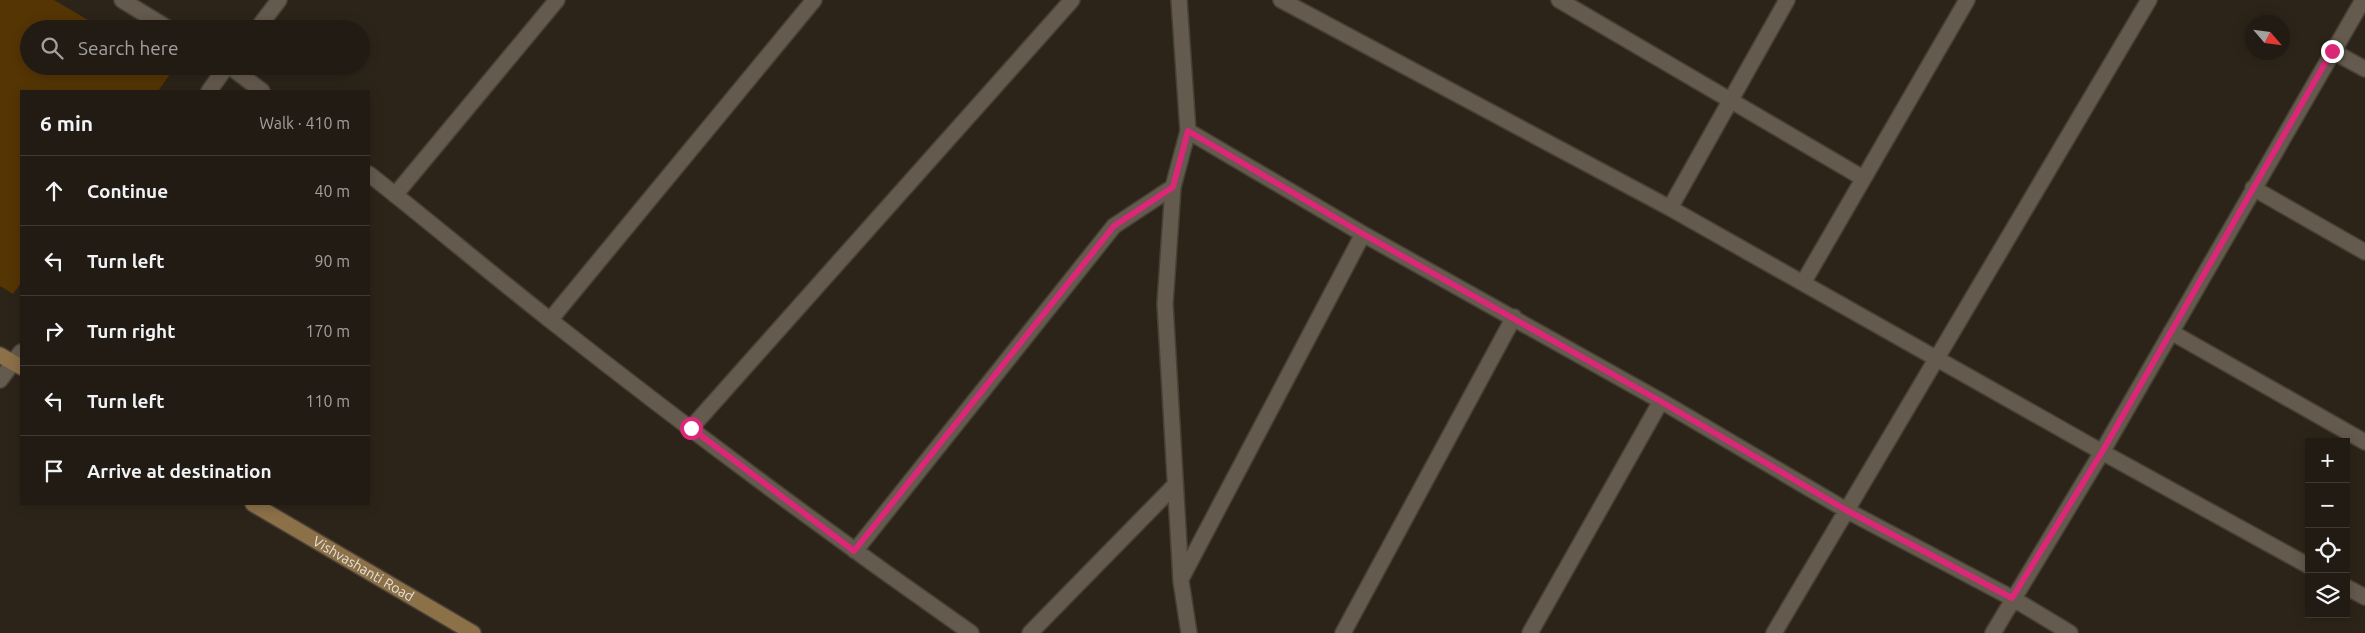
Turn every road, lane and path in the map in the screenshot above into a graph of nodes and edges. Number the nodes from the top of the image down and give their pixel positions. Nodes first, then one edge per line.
1 (122, 0) edge
2 (280, 0) edge
3 (557, 0) edge
4 (814, 0) edge
5 (1072, 0) edge
6 (1179, 0) edge
7 (1282, 0) edge
8 (1559, 0) edge
9 (1787, 0) edge
10 (1967, 0) edge
11 (2149, 0) edge
12 (2363, 0) edge
13 (154, 20) edge
14 (264, 20) edge
15 (2332, 51) junction
16 (2365, 69) edge
17 (221, 75) edge
18 (240, 75) edge
19 (210, 90) edge
20 (261, 90) edge
21 (1730, 101) junction
22 (1188, 131) junction
23 (370, 175) edge
24 (1863, 178) junction
25 (1173, 187) junction
26 (2253, 188) junction
27 (395, 195) junction
28 (1670, 208) junction
29 (1363, 234) junction
30 (2365, 252) edge
31 (1803, 283) junction
32 (1514, 317) junction
33 (550, 320) junction
34 (2170, 332) junction
35 (0, 355) edge
36 (1937, 359) junction
37 (19, 361) edge
38 (0, 380) edge
39 (1660, 401) junction
40 (691, 428) junction
41 (2365, 442) edge
42 (2102, 452) junction
43 (1175, 486) junction
44 (255, 505) edge
45 (1846, 510) junction
46 (854, 551) junction
47 (2305, 564) edge
48 (1181, 581) junction
49 (2350, 588) edge
50 (2365, 597) edge
51 (2012, 598) junction
52 (473, 633) edge
53 (971, 633) edge
54 (1030, 633) edge
55 (1189, 633) edge
56 (1343, 633) edge
57 (1530, 633) edge
58 (1774, 633) edge
59 (1993, 633) edge
60 (2070, 633) edge

1 - 13 street
2 - 14 street
3 - 27 street
4 - 33 street
5 - 40 street
6 - 22 street
7 - 28 street
8 - 21 street
9 - 21 street
10 - 24 street
11 - 36 street
12 - 15 street
15 - 16 street
15 - 26 street
17 - 19 street
18 - 20 street
21 - 24 street
21 - 28 street
22 - 25 street
22 - 29 street
23 - 27 street
24 - 31 street
25 - 43 street
25 - 46 street
26 - 30 street
26 - 34 street
27 - 33 street
28 - 31 street
29 - 32 street
29 - 48 street
31 - 36 street
32 - 39 street
32 - 56 street
33 - 40 street
34 - 41 street
34 - 42 street
35 - 37 street
36 - 42 street
36 - 45 street
37 - 38 street
39 - 45 street
39 - 57 street
40 - 46 street
42 - 47 street
42 - 51 street
43 - 48 street
43 - 54 street
44 - 52 street, Vishvashanti Road
45 - 51 street
45 - 58 street
46 - 53 street
48 - 55 street
49 - 50 street
51 - 59 street
51 - 60 street

